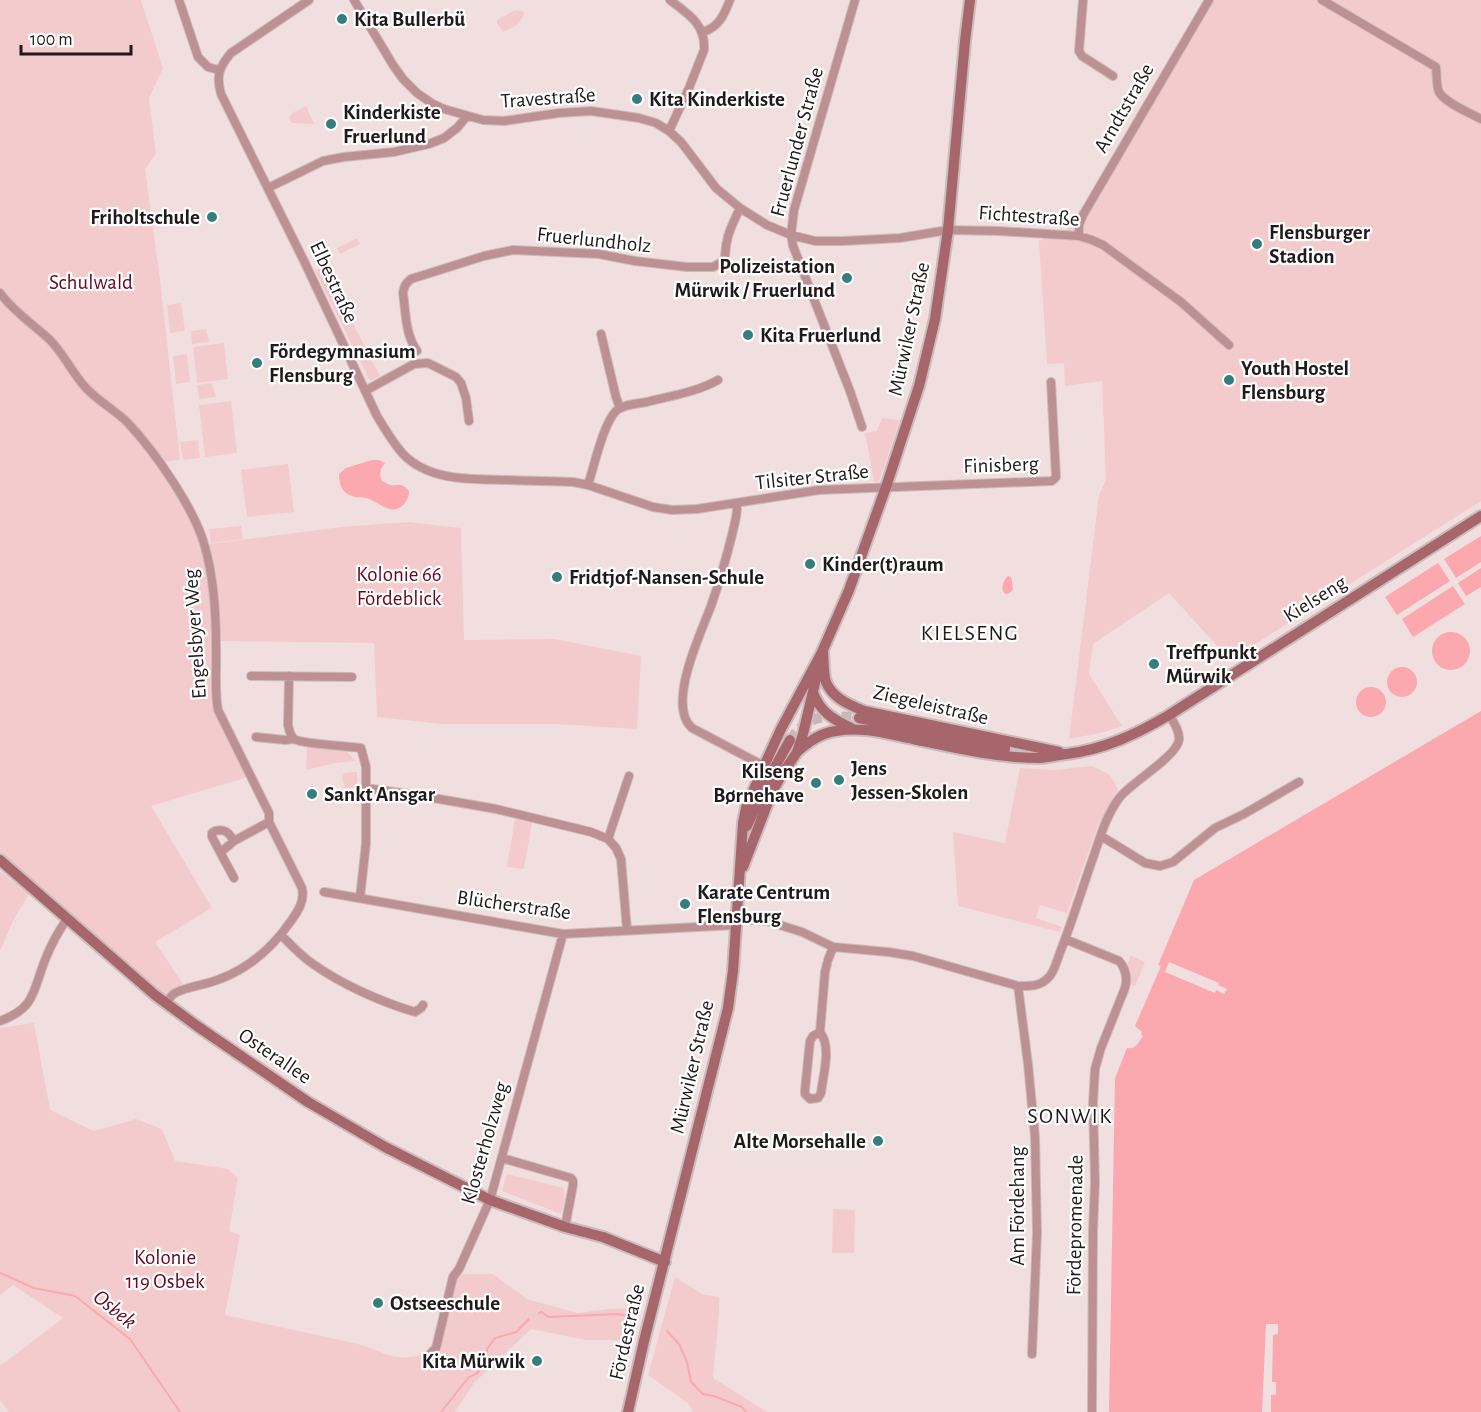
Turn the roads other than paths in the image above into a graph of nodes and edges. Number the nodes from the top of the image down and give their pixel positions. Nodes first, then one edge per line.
1 (180, 0) edge
2 (309, 0) edge
3 (354, 0) edge
4 (670, 0) edge
5 (730, 0) edge
6 (855, 0) edge
7 (970, 0) edge
8 (1083, 0) edge
9 (1209, 0) edge
10 (1322, 0) edge
11 (703, 32) junction
12 (219, 70) junction
13 (1113, 76) dead end
14 (467, 116) junction
15 (1481, 119) edge
16 (669, 131) junction
17 (268, 188) junction
18 (740, 208) junction
19 (948, 230) junction
20 (791, 235) junction
21 (1079, 237) junction
22 (0, 293) edge
23 (601, 334) dead end
24 (1229, 345) dead end
25 (417, 351) dead end
26 (718, 380) dead end
27 (1051, 382) dead end
28 (365, 391) junction
29 (620, 408) junction
30 (469, 421) dead end
31 (862, 427) dead end
32 (588, 485) junction
33 (886, 487) junction
34 (737, 504) junction
35 (1481, 516) edge
36 (822, 652) junction
37 (817, 663) junction
38 (251, 676) dead end
39 (289, 676) junction
40 (352, 677) dead end
41 (813, 691) junction
42 (1169, 715) junction
43 (859, 718) tunnel mouth
44 (853, 729) junction
45 (256, 737) dead end
46 (294, 739) junction
47 (790, 740) tunnel mouth
48 (797, 752) junction
49 (1068, 754) junction
50 (764, 766) junction
51 (629, 776) dead end
52 (1299, 782) dead end
53 (366, 788) junction
54 (269, 822) junction
55 (1101, 836) junction
56 (741, 838) junction
57 (608, 839) junction
58 (234, 841) junction
59 (221, 852) junction
60 (0, 860) edge
61 (234, 878) dead end
62 (739, 878) junction
63 (324, 892) dead end
64 (360, 898) junction
65 (68, 918) junction
66 (736, 922) junction
67 (627, 930) junction
68 (563, 933) junction
69 (281, 935) junction
70 (1065, 939) junction
71 (832, 947) junction
72 (1018, 986) junction
73 (166, 1003) junction
74 (423, 1005) dead end
75 (0, 1021) edge
76 (820, 1032) junction
77 (502, 1158) junction
78 (490, 1200) junction
79 (565, 1227) junction
80 (665, 1262) junction
81 (1032, 1354) dead end
82 (428, 1356) dead end
83 (628, 1412) edge
84 (1092, 1412) edge

1 - 12 street
2 - 12 street
3 - 14 street, Travestraße
4 - 11 street
5 - 11 street
6 - 20 street, Fruerlunder Straße
7 - 19 street, Mürwiker Straße
8 - 13 street
9 - 21 street, Arndtstraße
10 - 15 street
11 - 16 street
12 - 17 street, Elbestraße
14 - 16 street, Travestraße
14 - 17 street
16 - 18 street, Travestraße
17 - 28 street, Elbestraße
18 - 20 street, Travestraße
18 - 25 street, Fruerlundholz
19 - 20 street, Fichtestraße
19 - 21 street, Fichtestraße
19 - 33 street, Mürwiker Straße
20 - 31 street, Fruerlunder Straße
21 - 24 street, Fichtestraße
22 - 54 street, Engelsbyer Weg
23 - 29 street
26 - 29 street
27 - 33 street, Finisberg
28 - 30 street
28 - 32 street, Elbestraße
29 - 32 street
32 - 34 street, Elbestraße
33 - 34 street, Tilsiter Straße
33 - 36 street, Mürwiker Straße
34 - 50 street, Tilsiter Straße
35 - 42 street, Kielseng
36 - 37 street, Mürwiker Straße
36 - 41 street, Mürwiker Straße
36 - 49 street, Ziegeleistraße
37 - 41 street
37 - 50 street, Mürwiker Straße
38 - 39 street
39 - 40 street
39 - 46 street
41 - 44 street, Ziegeleistraße
41 - 48 street, Mürwiker Straße
42 - 49 street, Ziegeleistraße
42 - 55 street
43 - 49 street, Ziegeleistraße
44 - 48 street, Ziegeleistraße
44 - 49 street, Ziegeleistraße
45 - 46 street
46 - 53 street
47 - 56 street
48 - 62 street, Mürwiker Straße
50 - 56 street, Mürwiker Straße
51 - 57 street
52 - 55 street
53 - 57 street
53 - 64 street
54 - 58 street
54 - 69 street, Engelsbyer Weg
55 - 70 street
56 - 62 street, Mürwiker Straße
57 - 67 street
58 - 59 street
58 - 59 street
59 - 61 street
60 - 65 street, Osterallee
62 - 66 street, Mürwiker Straße
63 - 64 street, Blücherstraße
64 - 68 street, Blücherstraße
65 - 73 street, Osterallee
65 - 75 street
66 - 67 street, Blücherstraße
66 - 71 street, Blücherstraße
66 - 80 street, Mürwiker Straße
67 - 68 street, Blücherstraße
68 - 77 street, Klosterholzweg
69 - 73 street
69 - 74 street
70 - 72 street
70 - 84 street, Fördepromenade
71 - 72 street
71 - 76 street
72 - 81 street, Am Fördehang
73 - 78 street, Osterallee
76 - 76 street
77 - 78 street, Klosterholzweg
77 - 79 street
78 - 79 street, Osterallee
78 - 82 street, Klosterholzweg
79 - 80 street, Osterallee
80 - 83 street, Fördestraße

